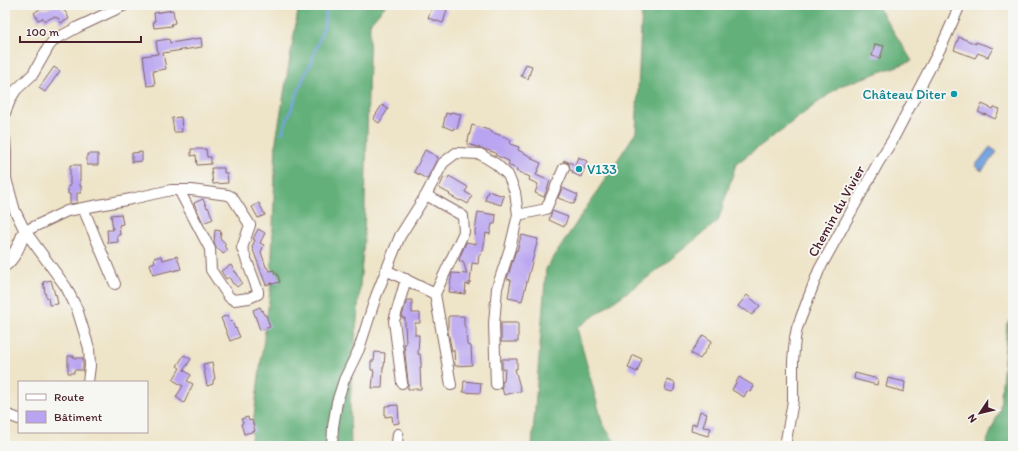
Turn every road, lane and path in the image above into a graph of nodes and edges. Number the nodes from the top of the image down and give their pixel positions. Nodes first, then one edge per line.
1 (125, 5) edge
2 (960, 5) edge
3 (5, 113) edge
4 (5, 139) edge
5 (564, 168) dead end
6 (6, 176) edge
7 (179, 190) junction
8 (426, 195) junction
9 (83, 208) junction
10 (518, 215) junction
11 (25, 231) junction
12 (5, 266) edge
13 (386, 270) junction
14 (406, 279) junction
15 (115, 284) dead end
16 (435, 294) junction
17 (88, 381) edge
18 (402, 383) dead end
19 (496, 384) dead end
20 (451, 385) dead end
21 (5, 414) edge
22 (18, 419) edge
23 (398, 434) dead end
24 (332, 446) edge
25 (396, 446) edge
26 (785, 446) edge

1 - 3 street
2 - 26 street, Chemin du Vivier
4 - 6 street
5 - 10 street
6 - 11 street
7 - 7 street
7 - 9 street
8 - 10 street
8 - 13 street
8 - 16 street
9 - 11 street
9 - 15 street
10 - 19 street
11 - 12 street
11 - 17 street
13 - 14 street
13 - 24 street
14 - 16 street
14 - 18 street
16 - 20 street
21 - 22 street
23 - 25 street

